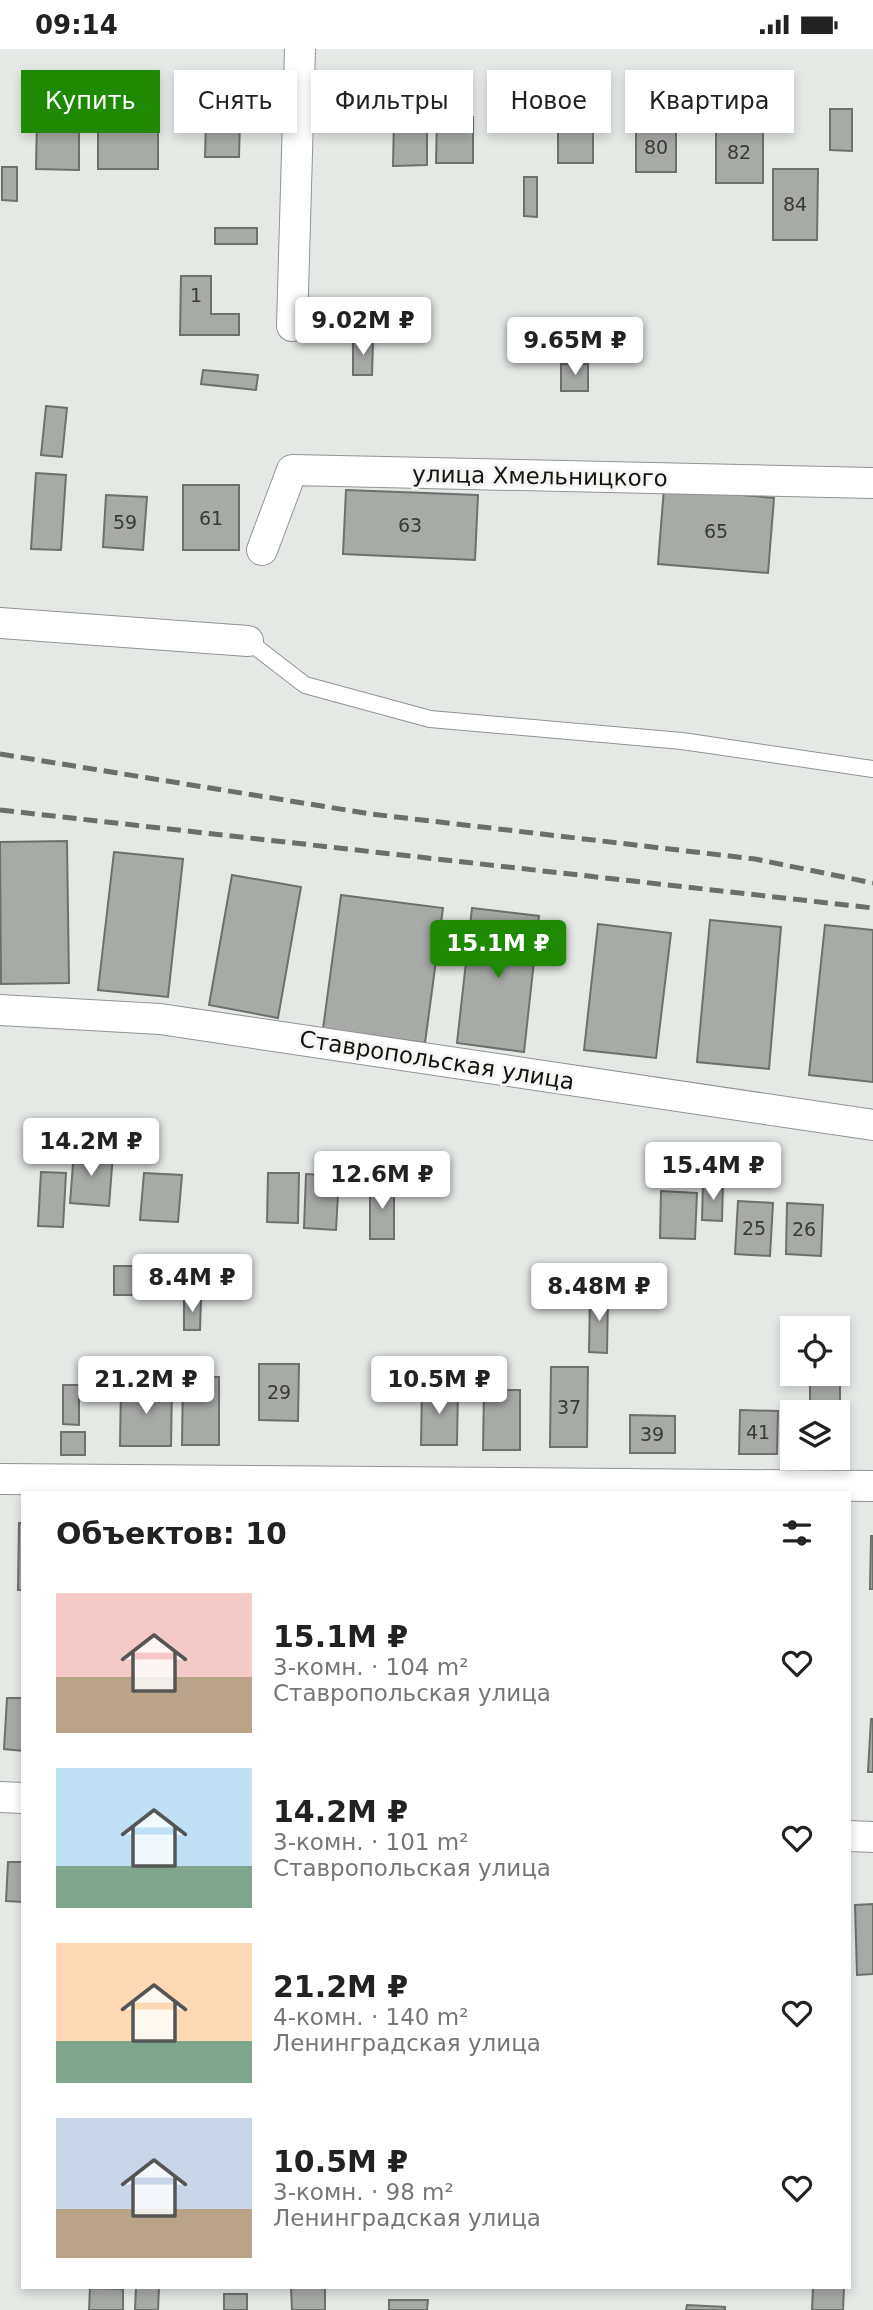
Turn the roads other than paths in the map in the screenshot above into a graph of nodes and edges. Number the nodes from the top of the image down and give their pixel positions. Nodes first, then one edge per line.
1 (300, 49) edge
2 (292, 326) dead end
3 (873, 483) edge
4 (262, 550) dead end
5 (0, 623) edge
6 (248, 641) joint
7 (873, 769) edge
8 (0, 1010) edge
9 (873, 1125) edge
10 (0, 1479) edge
11 (873, 1486) edge
12 (0, 1797) edge
13 (21, 1798) edge
14 (851, 1836) edge
15 (873, 1837) edge

1 - 2 street
3 - 4 street, улица Хмельницкого
5 - 6 street
6 - 7 lane
8 - 9 street, Ставропольская улица
10 - 11 street
12 - 13 street
14 - 15 street

